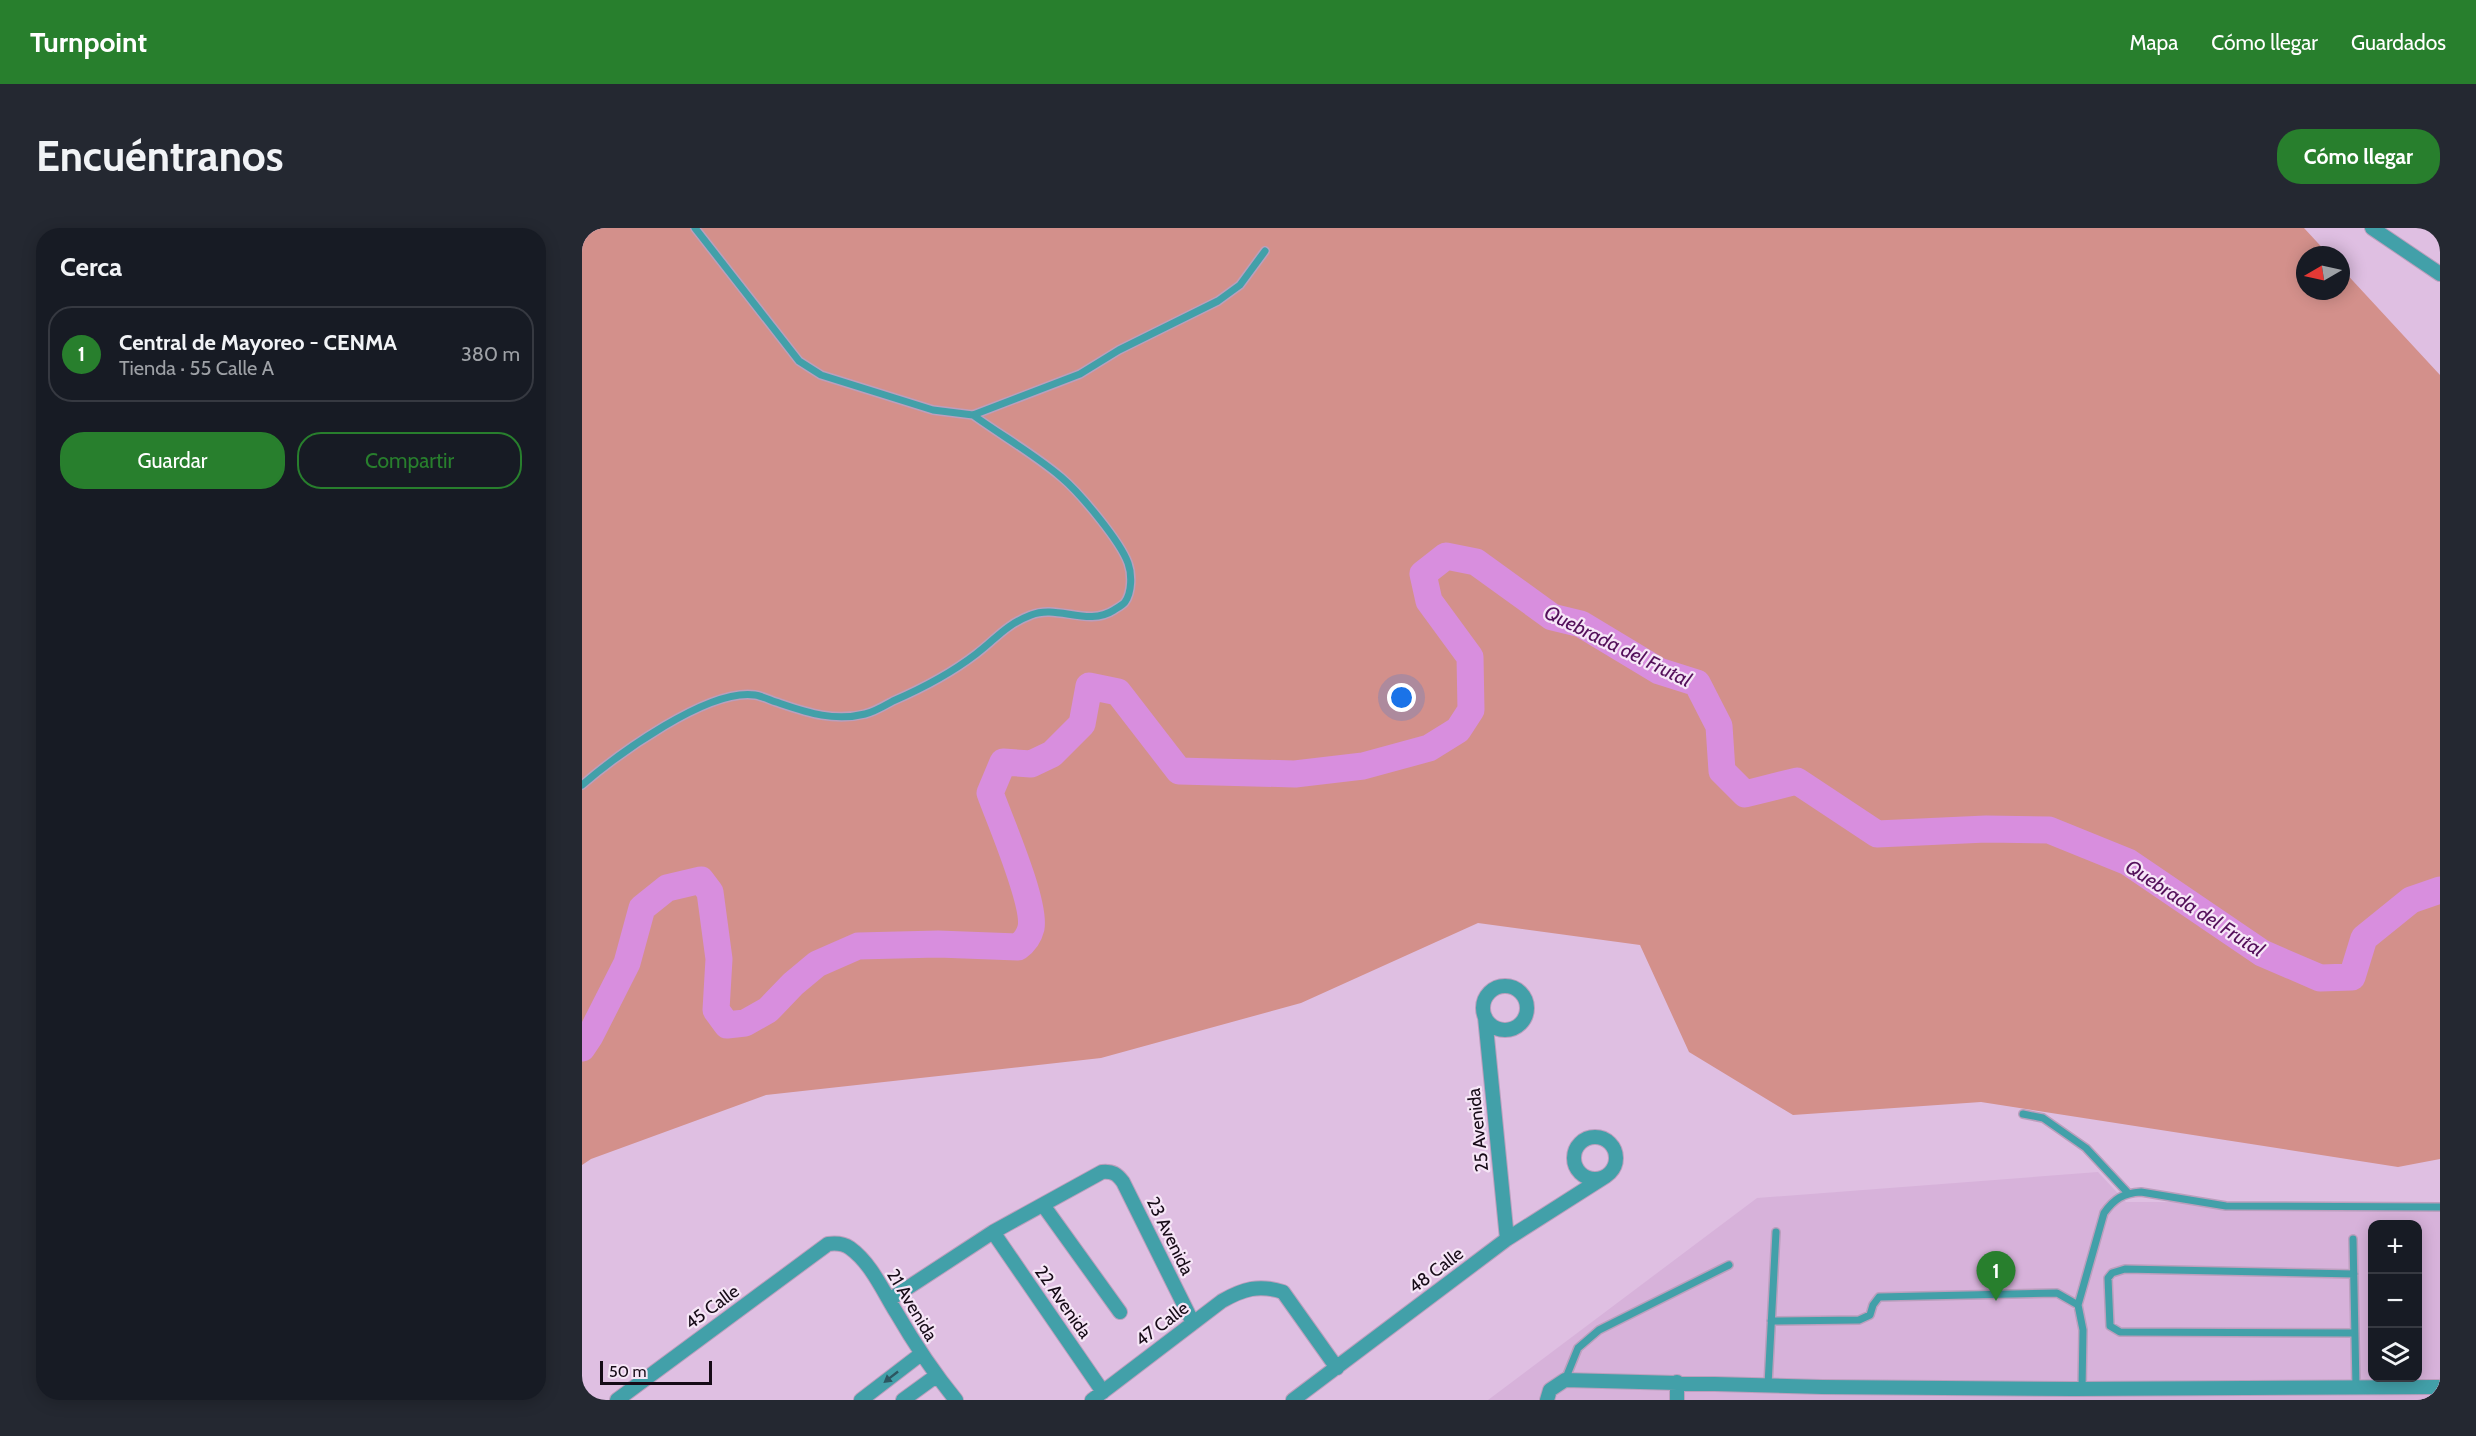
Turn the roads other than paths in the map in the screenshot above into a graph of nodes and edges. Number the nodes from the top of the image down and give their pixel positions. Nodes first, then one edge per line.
1 (695, 228) edge
2 (2372, 228) edge
3 (1265, 251) dead end
4 (2440, 274) edge
5 (973, 415) junction
6 (582, 785) edge
7 (1485, 1017) dead end
8 (2023, 1114) dead end
9 (1606, 1176) dead end
10 (2128, 1193) junction
11 (1043, 1205) junction
12 (2440, 1207) edge
13 (993, 1232) junction
14 (1776, 1232) dead end
15 (1507, 1239) junction
16 (2354, 1239) dead end
17 (828, 1244) joint
18 (1729, 1265) dead end
19 (2354, 1274) junction
20 (889, 1300) junction
21 (2078, 1305) junction
22 (1120, 1312) dead end
23 (1771, 1321) junction
24 (1193, 1323) junction
25 (2355, 1333) junction
26 (921, 1354) junction
27 (1337, 1368) junction
28 (936, 1376) junction
29 (1565, 1380) junction
30 (1677, 1382) junction
31 (1768, 1385) junction
32 (2440, 1388) edge
33 (1822, 1393) edge
34 (2077, 1393) edge
35 (1957, 1394) edge
36 (2217, 1394) edge
37 (2356, 1394) edge
38 (1549, 1395) edge
39 (1098, 1396) edge
40 (617, 1400) edge
41 (861, 1400) edge
42 (903, 1400) edge
43 (956, 1400) edge
44 (1293, 1400) edge
45 (1677, 1400) edge

1 - 5 lane
2 - 4 street
3 - 5 lane
5 - 6 lane
7 - 15 street, 25 Avenida
8 - 10 lane
9 - 15 street, 48 Calle
10 - 12 lane
10 - 21 lane
11 - 13 street
11 - 22 street
11 - 24 street, 23 Avenida
13 - 20 street
13 - 39 street, 22 Avenida
14 - 23 lane
15 - 27 street, 48 Calle
16 - 19 lane
17 - 20 street, 21 Avenida
17 - 40 street, 45 Calle
18 - 29 lane
19 - 25 lane
19 - 25 lane
20 - 26 street, 21 Avenida
21 - 23 lane
21 - 34 lane
23 - 31 lane
24 - 27 street, 47 Calle
24 - 39 street, 47 Calle
25 - 37 lane
26 - 28 street, 21 Avenida
26 -> 41 street
27 - 44 street, 48 Calle
28 - 42 street
28 - 43 street, 21 Avenida
29 - 30 street
29 - 38 street
30 - 31 street
30 - 45 street
31 - 33 street
32 - 37 street
33 - 35 street
34 - 35 street
34 - 36 street
36 - 37 street

